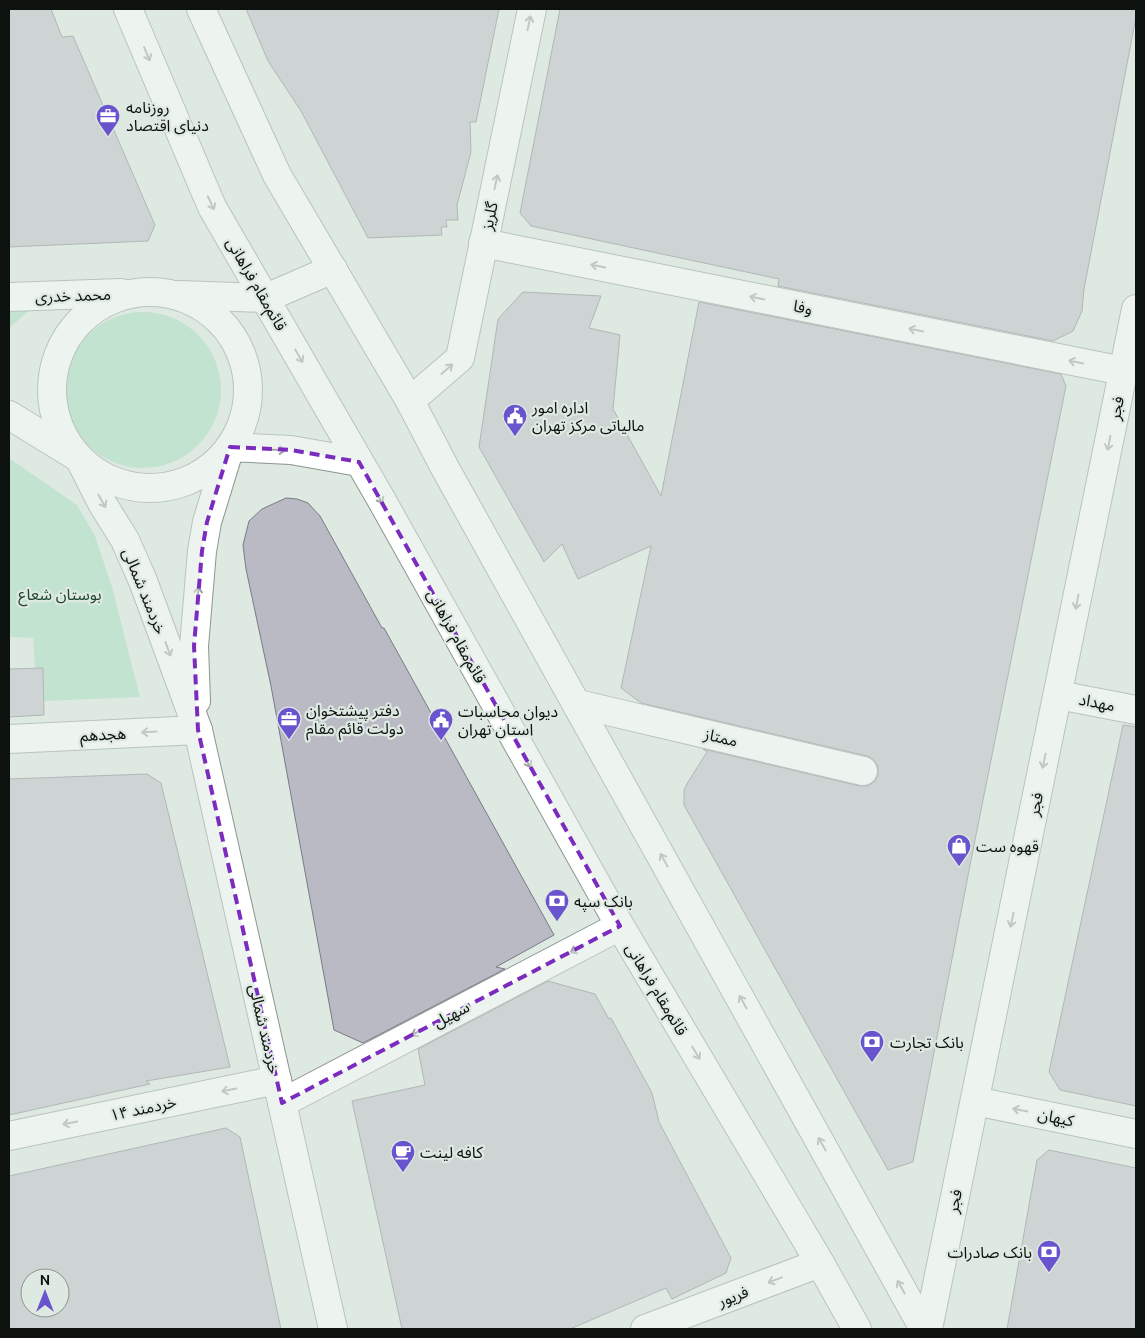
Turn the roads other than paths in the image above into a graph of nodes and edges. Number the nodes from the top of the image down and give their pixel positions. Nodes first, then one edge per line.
1 (128, 9) edge
2 (201, 9) edge
3 (532, 9) edge
4 (483, 243) junction
5 (333, 269) junction
6 (138, 293) junction
7 (172, 294) junction
8 (9, 297) edge
9 (266, 298) junction
10 (1136, 309) edge
11 (1124, 371) junction
12 (410, 401) junction
13 (9, 415) edge
14 (230, 447) junction
15 (79, 458) junction
16 (359, 462) junction
17 (1058, 695) junction
18 (578, 704) junction
19 (1136, 710) edge
20 (198, 730) junction
21 (9, 738) edge
22 (863, 771) dead end
23 (620, 926) junction
24 (279, 1091) junction
25 (975, 1101) junction
26 (1136, 1134) edge
27 (9, 1136) edge
28 (820, 1263) junction
29 (333, 1329) edge
30 (645, 1329) edge
31 (857, 1329) edge
32 (924, 1329) edge
33 (928, 1329) edge

1 -> 9 street, قائم‌مقام فراهانی
2 - 5 street
4 -> 3 street, گلریز
11 -> 4 street, وفا
12 -> 4 street, گلریز
5 - 9 street
5 - 12 street
6 - 7 street
6 - 8 street, محمد خدری
6 - 15 street
7 - 9 street
7 - 14 street
9 -> 16 street, قائم‌مقام فراهانی
10 - 11 street, فجر
11 -> 17 street, فجر
12 - 18 street
13 - 15 street
14 - 15 street
14 -> 16 street
20 -> 14 street, خردمند شمالی
15 -> 20 street, خردمند شمالی
16 -> 23 street, قائم‌مقام فراهانی
17 - 19 street, مهداد
17 -> 25 street, فجر
18 - 22 street, ممتاز
32 -> 18 street
20 -> 21 street, هجدهم
20 - 24 street, خردمند شمالی
23 -> 24 street, سهیل
23 -> 28 street, قائم‌مقام فراهانی
24 -> 27 street, خردمند ۱۴
24 - 29 street, خردمند شمالی
26 -> 25 street, کیهان
25 - 33 street, فجر
28 -> 30 street, فریور
28 - 31 street, قائم‌مقام فراهانی

